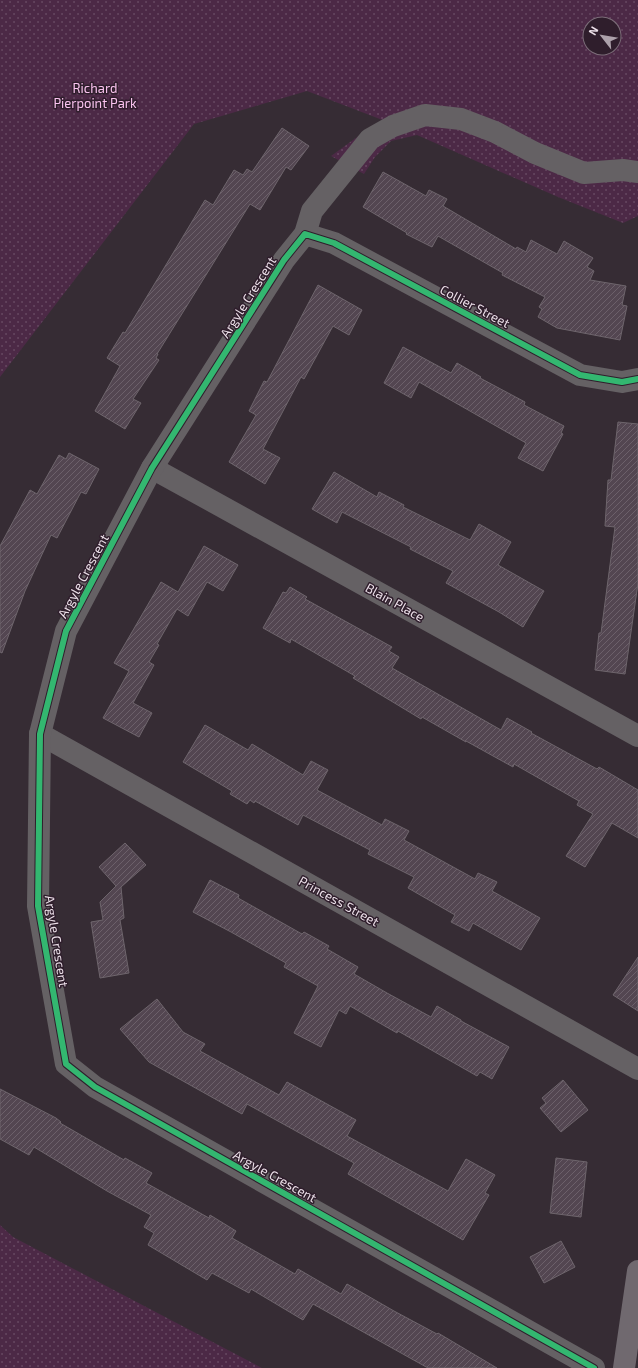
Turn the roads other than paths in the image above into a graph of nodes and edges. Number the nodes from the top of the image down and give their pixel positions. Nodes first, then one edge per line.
1 (638, 172) edge
2 (305, 234) junction
3 (638, 379) edge
4 (152, 468) junction
5 (40, 734) junction
6 (638, 736) edge
7 (638, 1069) edge
8 (638, 1271) edge
9 (594, 1368) edge
10 (624, 1368) edge

1 - 2 street
2 - 3 street, Collier Street
2 - 4 street, Argyle Crescent
4 - 5 street, Argyle Crescent
4 - 6 street, Blain Place
5 - 7 street, Princess Street
5 - 9 street, Argyle Crescent
8 - 10 main road

